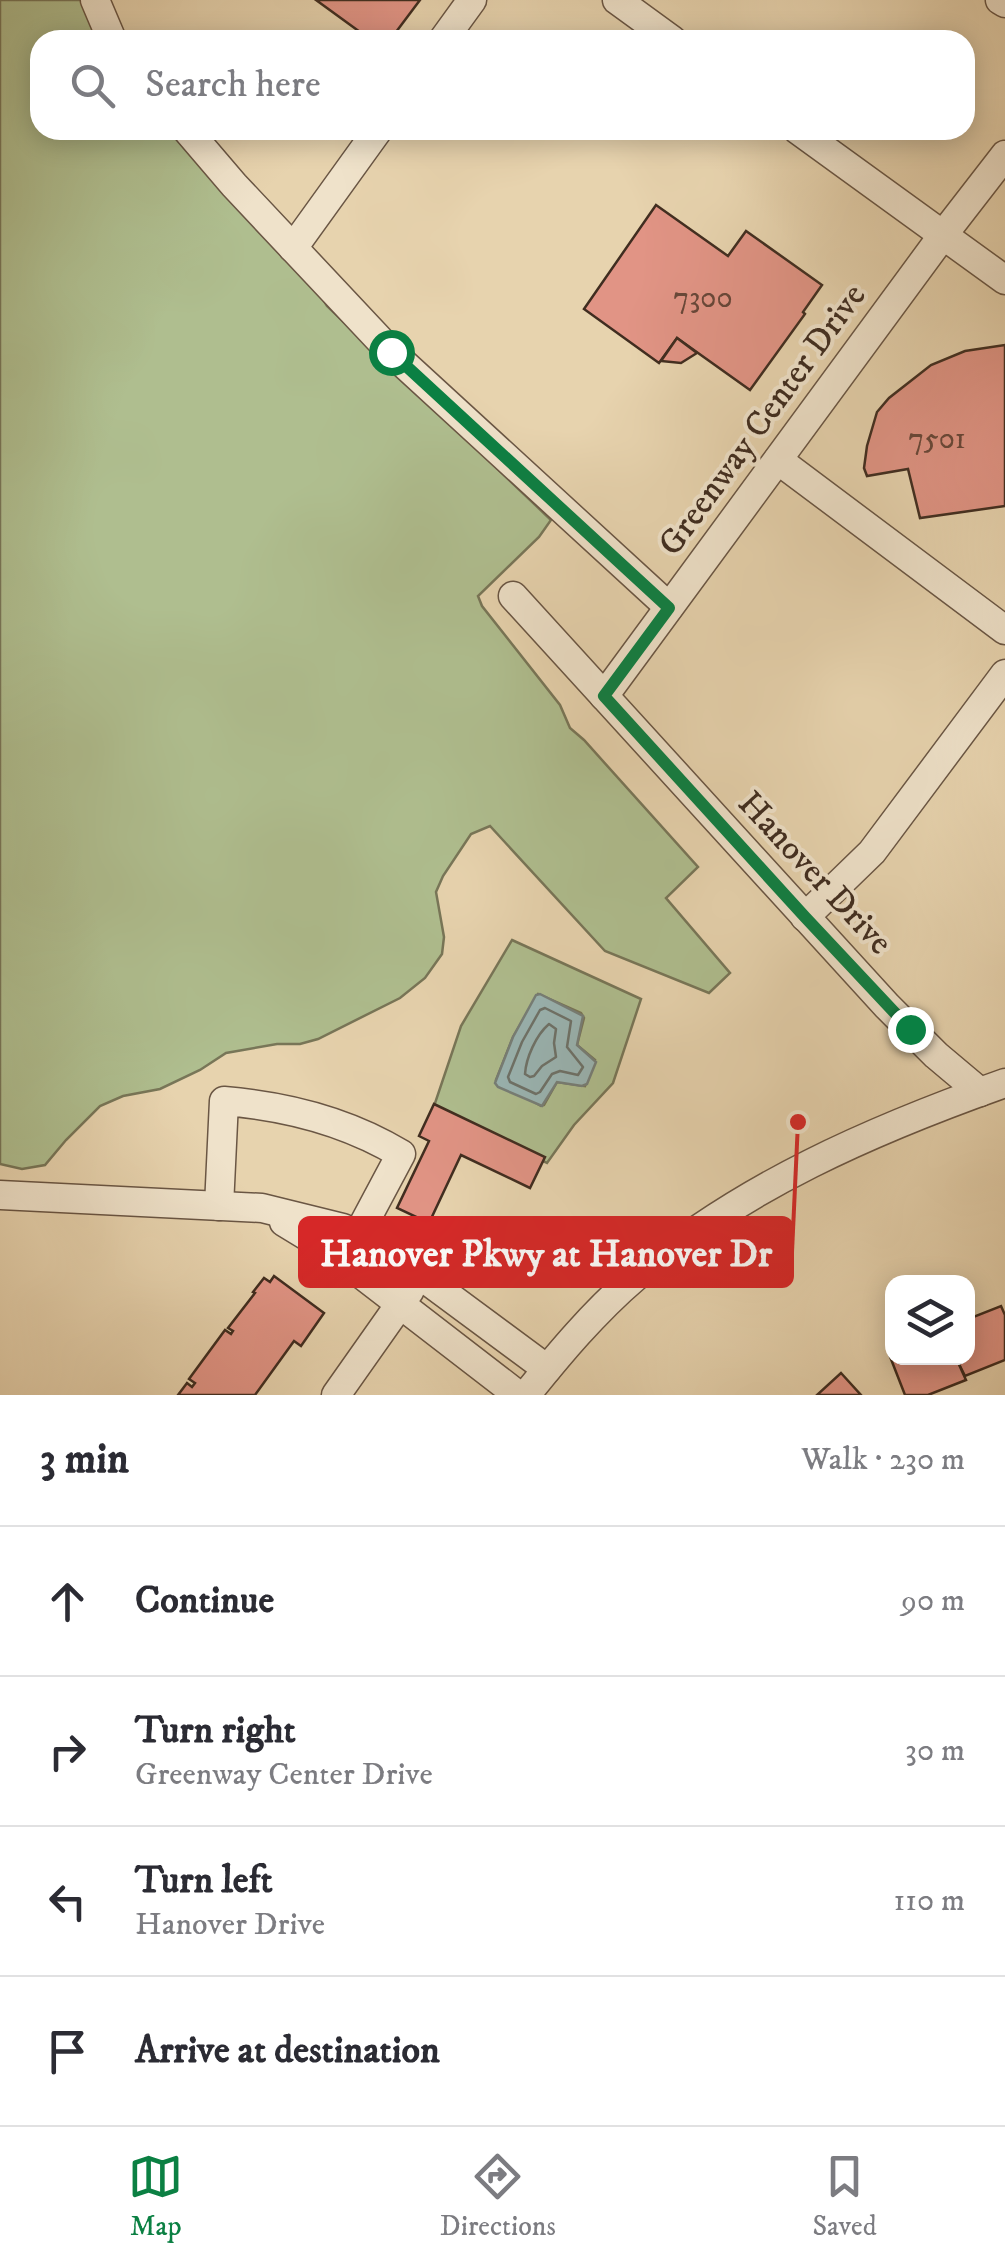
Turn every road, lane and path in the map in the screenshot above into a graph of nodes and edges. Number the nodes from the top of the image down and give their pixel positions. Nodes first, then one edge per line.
1 (95, 0) edge
2 (472, 0) edge
3 (617, 0) edge
4 (108, 30) edge
5 (450, 30) edge
6 (658, 30) edge
7 (195, 140) edge
8 (371, 140) edge
9 (812, 140) edge
10 (1005, 155) edge
11 (943, 235) junction
12 (292, 248) junction
13 (1005, 280) edge
14 (778, 460) junction
15 (513, 596) dead end
16 (669, 608) junction
17 (1005, 630) edge
18 (1005, 674) edge
19 (604, 696) junction
20 (805, 917) junction
21 (997, 1088) edge
22 (0, 1195) edge
23 (218, 1206) junction
24 (351, 1249) junction
25 (420, 1275) junction
26 (401, 1305) junction
27 (547, 1370) junction
28 (336, 1395) edge
29 (522, 1395) edge

1 - 4 street
2 - 5 street
3 - 6 street
7 - 12 street
8 - 12 street
9 - 11 street
10 - 11 street, Greenway Center Drive
11 - 13 street
11 - 14 street, Greenway Center Drive
12 - 16 street
14 - 16 street, Greenway Center Drive
14 - 17 street
15 - 19 street, Hanover Drive
16 - 19 street, Greenway Center Drive
18 - 20 street
19 - 20 street, Hanover Drive
20 - 21 street, Hanover Drive
21 - 27 street
22 - 23 street
23 - 24 street
23 - 24 street
24 - 25 street
24 - 26 street
25 - 26 street
25 - 27 street
26 - 28 street
26 - 29 street
27 - 29 street

